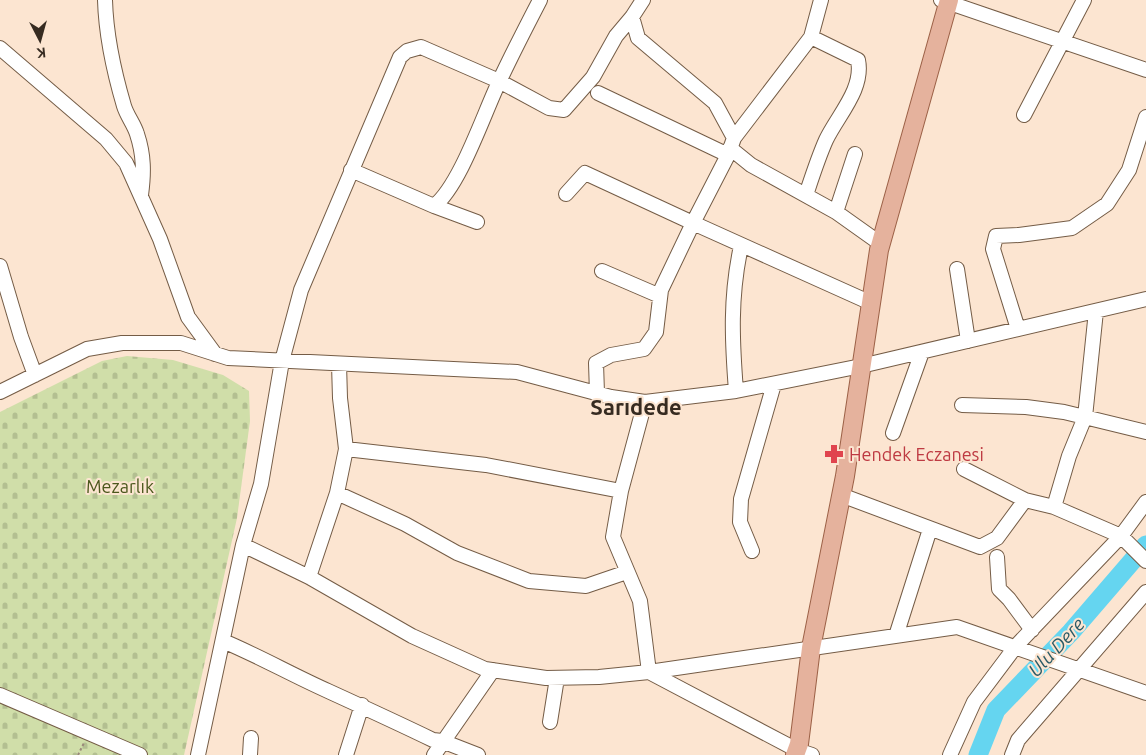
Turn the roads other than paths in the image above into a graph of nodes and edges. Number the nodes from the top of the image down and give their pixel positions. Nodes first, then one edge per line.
1 (106, 0) edge
2 (540, 0) edge
3 (643, 0) edge
4 (821, 0) edge
5 (1084, 0) edge
6 (946, 1) edge
7 (632, 17) junction
8 (811, 37) junction
9 (1061, 42) junction
10 (0, 48) edge
11 (1146, 70) edge
12 (499, 81) junction
13 (598, 93) dead end
14 (1024, 114) dead end
15 (1146, 118) edge
16 (731, 147) junction
17 (855, 154) dead end
18 (351, 170) junction
19 (566, 194) dead end
20 (141, 195) junction
21 (806, 195) junction
22 (434, 206) junction
23 (836, 212) junction
24 (477, 222) dead end
25 (693, 223) junction
26 (881, 244) junction
27 (741, 246) junction
28 (0, 266) edge
29 (957, 268) dead end
30 (602, 271) dead end
31 (660, 296) junction
32 (1146, 299) edge
33 (871, 303) junction
34 (1096, 311) junction
35 (1018, 329) junction
36 (968, 341) junction
37 (922, 352) junction
38 (214, 354) junction
39 (282, 361) junction
40 (339, 364) junction
41 (862, 366) junction
42 (35, 375) junction
43 (774, 384) junction
44 (736, 391) junction
45 (0, 392) edge
46 (597, 393) junction
47 (645, 402) junction
48 (962, 405) dead end
49 (1085, 417) junction
50 (1146, 432) edge
51 (893, 433) dead end
52 (346, 450) junction
53 (964, 468) dead end
54 (622, 491) junction
55 (337, 493) junction
56 (841, 495) junction
57 (1024, 500) junction
58 (1146, 502) edge
59 (1054, 507) junction
60 (930, 529) junction
61 (1121, 536) junction
62 (243, 544) junction
63 (752, 551) dead end
64 (997, 557) dead end
65 (1146, 561) edge
66 (628, 572) junction
67 (309, 577) junction
68 (1146, 592) edge
69 (1032, 630) junction
70 (896, 636) junction
71 (223, 641) junction
72 (1016, 646) junction
73 (811, 648) junction
74 (1079, 668) junction
75 (493, 670) junction
76 (649, 672) junction
77 (557, 678) junction
78 (1146, 692) edge
79 (0, 695) edge
80 (362, 705) junction
81 (550, 722) dead end
82 (251, 738) dead end
83 (442, 741) junction
84 (801, 753) edge
85 (140, 755) edge
86 (198, 755) edge
87 (250, 755) edge
88 (346, 755) edge
89 (434, 755) edge
90 (478, 755) edge
91 (950, 755) edge
92 (1012, 755) edge

1 - 20 street
2 - 12 street
3 - 7 street
4 - 8 street
5 - 9 street
6 - 9 street
6 - 26 main road
7 - 12 street
7 - 16 street
8 - 16 street
8 - 21 street
9 - 11 street
9 - 14 street
10 - 20 street
12 - 18 street
12 - 22 street
13 - 16 street
15 - 35 street
16 - 21 street
16 - 25 street
17 - 23 street
18 - 22 street
18 - 39 street
19 - 25 street
20 - 38 street
21 - 23 street
22 - 24 street
23 - 26 street
25 - 27 street
25 - 31 street
26 - 33 main road
27 - 33 street
27 - 44 street
28 - 42 street
29 - 36 street
30 - 31 street
31 - 46 street
32 - 34 street
33 - 41 main road
34 - 35 street
34 - 49 street
35 - 36 street
36 - 37 street
37 - 41 street
37 - 51 street
38 - 39 street
38 - 42 street
39 - 40 street
39 - 62 street
40 - 46 street
40 - 52 street
41 - 43 street
41 - 56 main road
42 - 45 street
43 - 44 street
43 - 63 street
44 - 47 street
46 - 47 street
47 - 54 street
48 - 49 street
49 - 50 street
49 - 59 street
52 - 54 street
52 - 55 street
53 - 57 street
54 - 66 street
55 - 66 street
55 - 67 street
56 - 60 street
56 - 73 main road
57 - 59 street
57 - 60 street
58 - 61 street
59 - 61 street
60 - 70 street
61 - 65 street
61 - 69 street
62 - 67 street
62 - 71 street
64 - 69 street
66 - 76 street
67 - 75 street
68 - 74 street
69 - 72 street
70 - 72 street
70 - 73 street
71 - 80 street
71 - 86 street
72 - 74 street
72 - 91 street
73 - 76 street
73 - 84 main road
74 - 78 street
74 - 92 street
75 - 77 street
75 - 83 street
76 - 77 street
76 - 84 street
77 - 81 street
79 - 85 street
80 - 83 street
80 - 88 street
82 - 87 street
83 - 89 street
83 - 90 street

